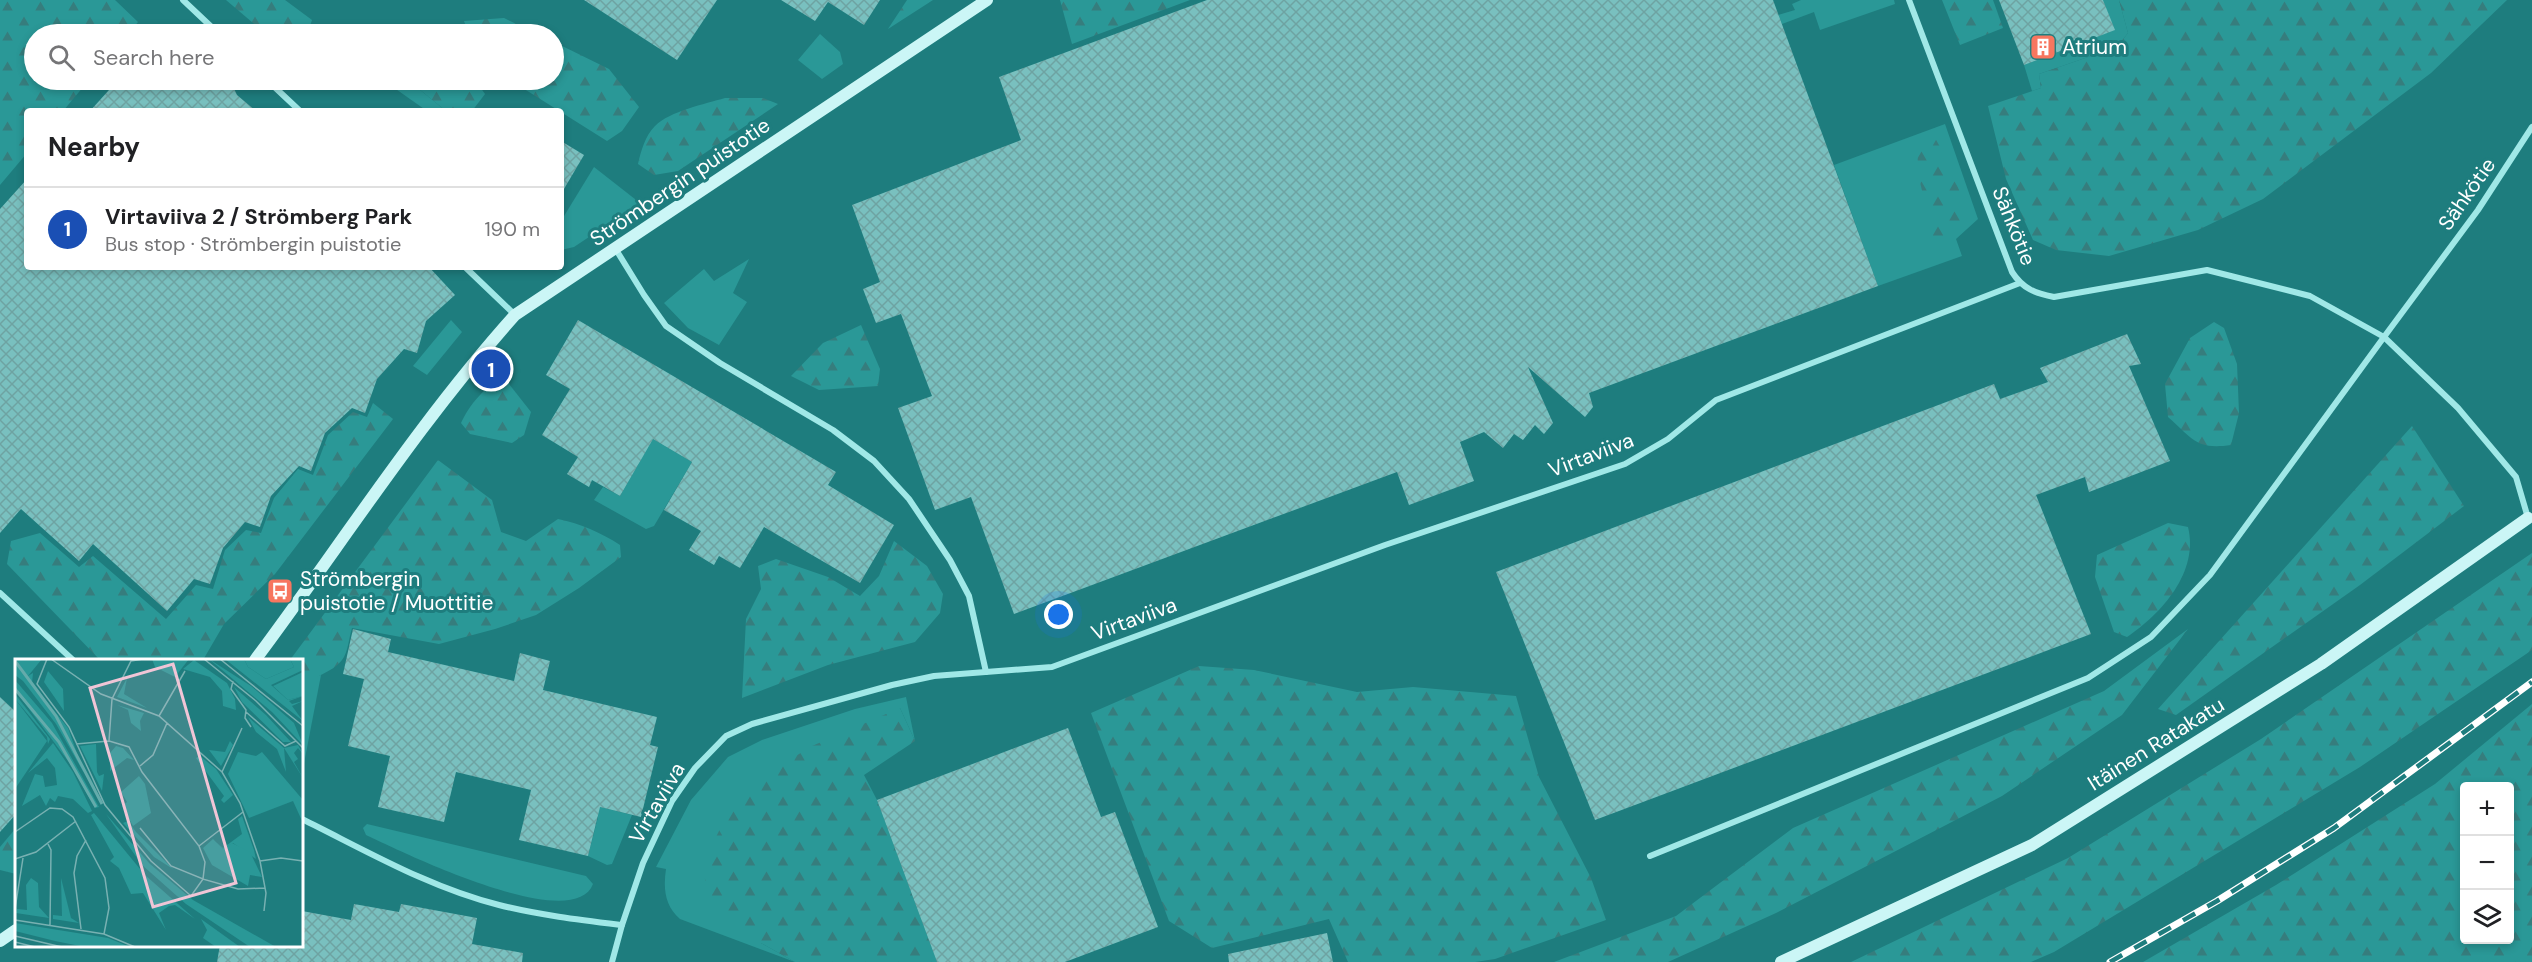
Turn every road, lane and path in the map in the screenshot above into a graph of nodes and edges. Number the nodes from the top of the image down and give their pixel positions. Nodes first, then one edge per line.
1 (183, 0) edge
2 (987, 0) edge
3 (1909, 0) edge
4 (208, 24) edge
5 (278, 90) edge
6 (297, 108) edge
7 (2532, 127) edge
8 (615, 248) junction
9 (468, 270) edge
10 (2019, 283) junction
11 (515, 315) junction
12 (2384, 337) junction
13 (2528, 518) joint
14 (0, 593) edge
15 (72, 659) edge
16 (256, 659) edge
17 (986, 672) junction
18 (303, 820) edge
19 (1650, 856) dead end
20 (622, 925) junction
21 (15, 931) edge
22 (0, 941) edge
23 (612, 962) edge
24 (1781, 962) edge

1 - 4 street
2 - 8 street, Strömbergin puistotie
3 - 10 street, Sähkötie
5 - 6 street
7 - 12 street, Sähkötie
8 - 11 street, Strömbergin puistotie
8 - 17 street
9 - 11 street
10 - 12 street, Sähkötie
10 - 17 street, Virtaviiva
11 - 16 street, Strömbergin puistotie
12 - 13 street
12 - 19 street, Sähkötie
13 - 24 street, Itäinen Ratakatu
14 - 15 street
17 - 20 street, Virtaviiva
18 - 20 street
20 - 23 street, Virtaviiva
21 - 22 street

